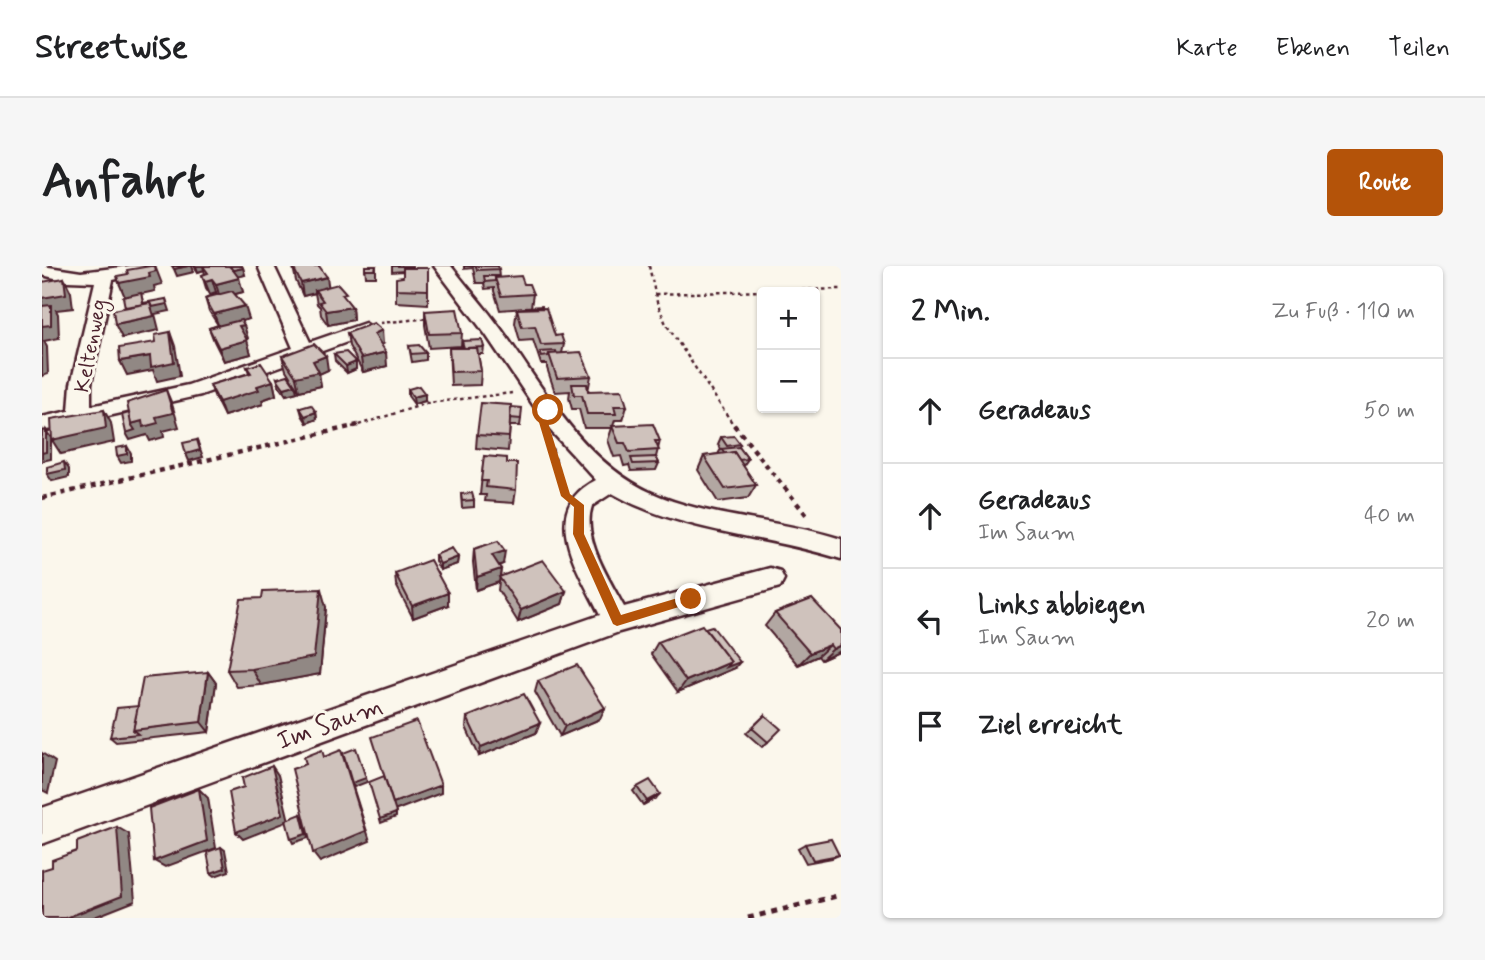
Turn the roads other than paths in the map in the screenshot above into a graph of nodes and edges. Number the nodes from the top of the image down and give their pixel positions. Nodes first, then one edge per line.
1 (146, 266) edge
2 (265, 266) edge
3 (442, 266) edge
4 (42, 270) edge
5 (105, 277) junction
6 (365, 329) edge
7 (304, 350) junction
8 (80, 415) junction
9 (42, 424) edge
10 (612, 482) junction
11 (830, 545) edge
12 (770, 579) dead end
13 (617, 621) junction
14 (42, 826) edge

1 - 5 street
2 - 7 street
3 - 10 street
4 - 5 street
5 - 8 street, Keltenweg
6 - 7 street, Keltenweg
7 - 8 street, Keltenweg
8 - 9 street, Keltenweg
10 - 11 street
10 - 13 street
12 - 13 street, Im Saum
13 - 14 street, Im Saum

